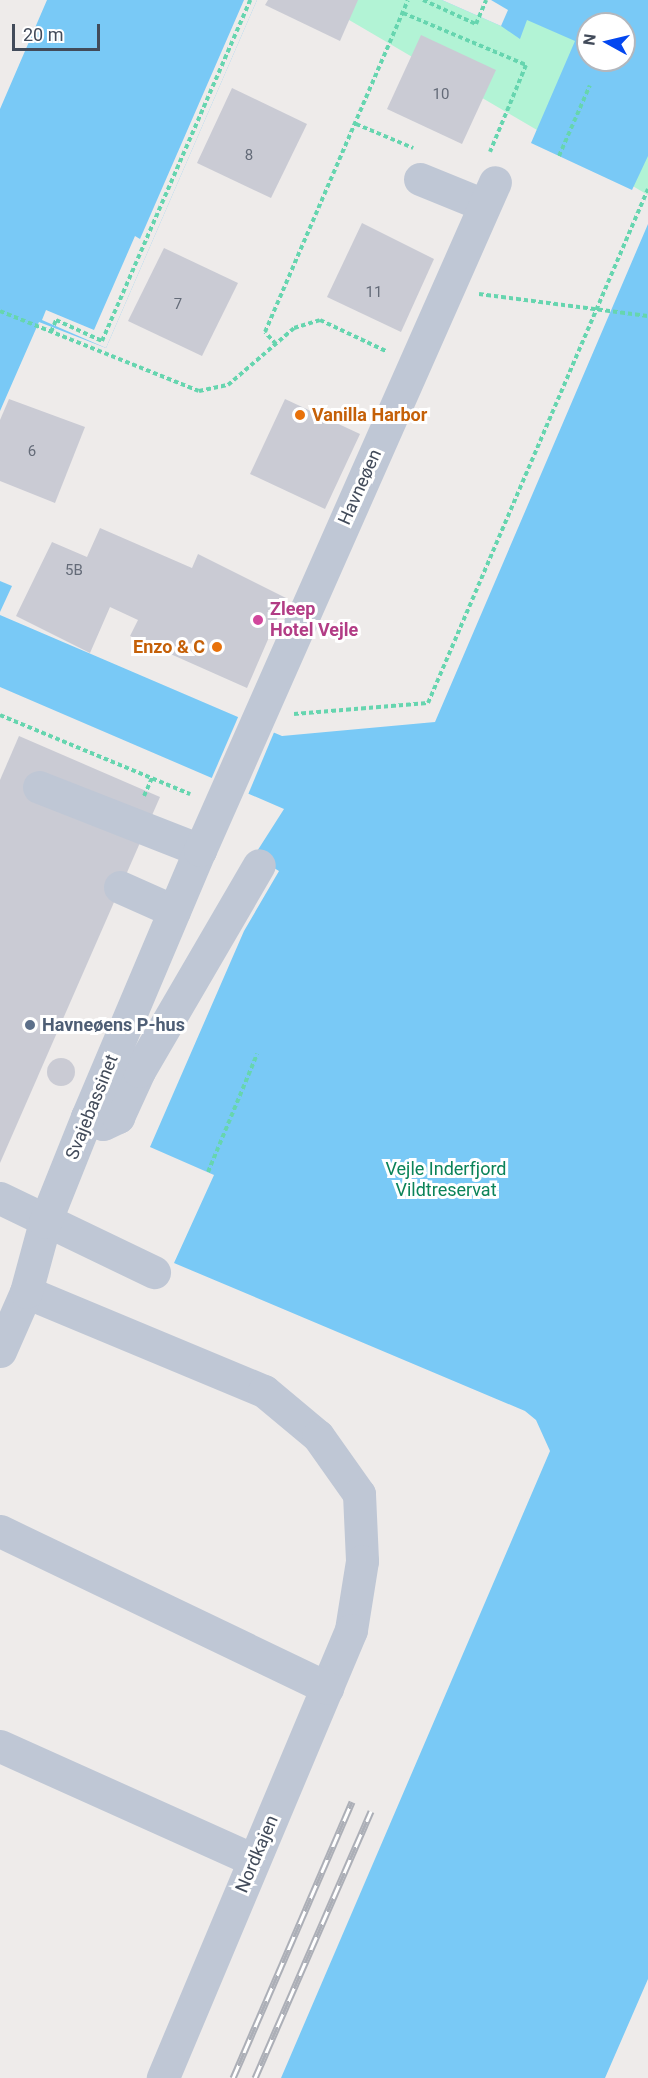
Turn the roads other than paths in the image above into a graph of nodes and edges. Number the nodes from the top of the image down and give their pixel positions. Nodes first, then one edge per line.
1 (417, 164) road end
2 (39, 787) dead end
3 (223, 799) joint
4 (200, 850) junction
5 (259, 865) dead end
6 (120, 887) dead end
7 (174, 911) junction
8 (87, 1117) junction
9 (0, 1198) edge
10 (45, 1222) junction
11 (154, 1272) dead end
12 (26, 1292) junction
13 (3, 1335) edge
14 (0, 1531) edge
15 (327, 1688) junction
16 (0, 1746) edge
17 (254, 1860) junction
18 (163, 2078) edge

1 - 3 street, Havneøen
2 - 4 street
3 - 4 street, Svajebassinet
4 - 7 street, Svajebassinet
5 - 8 street
6 - 7 street
7 - 8 street, Svajebassinet
8 - 10 street, Svajebassinet
9 - 10 street
10 - 11 street
10 - 12 street, Svajebassinet
12 - 13 street, Svajebassinet
12 - 15 street, Nordkajen
14 - 15 street
15 - 17 street, Nordkajen
16 - 17 street
17 - 18 street, Nordkajen

